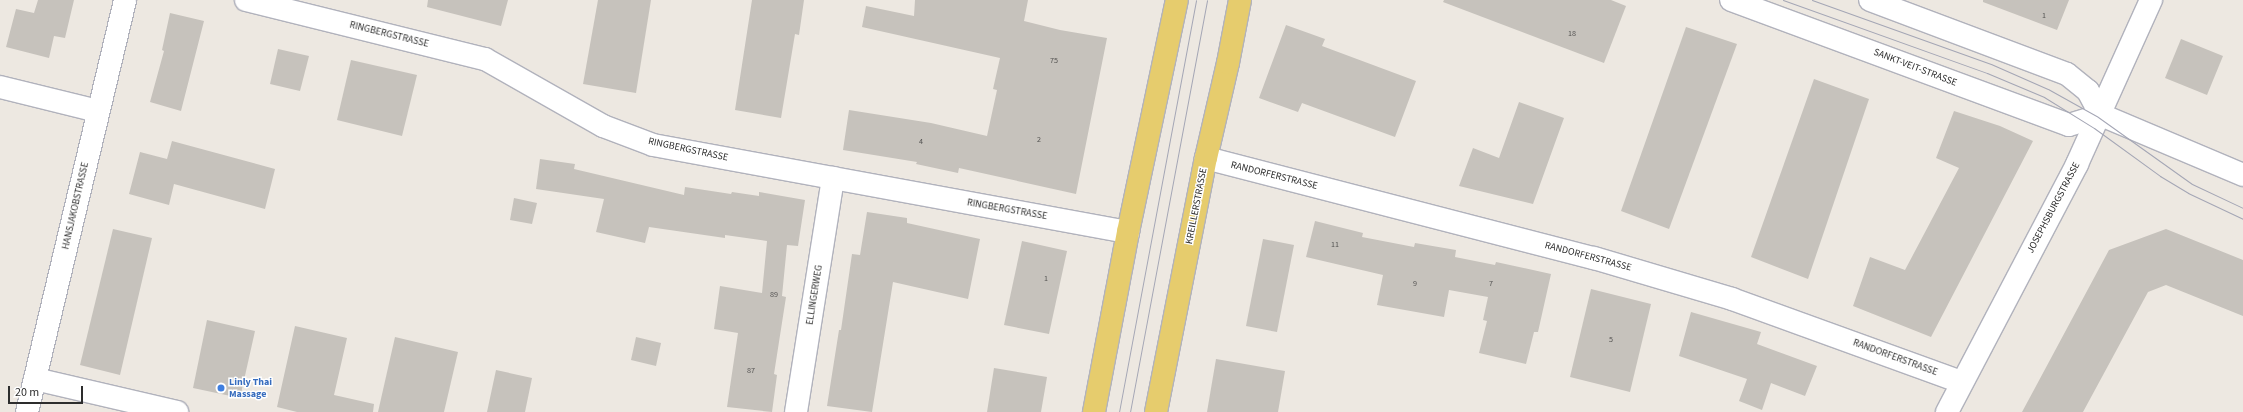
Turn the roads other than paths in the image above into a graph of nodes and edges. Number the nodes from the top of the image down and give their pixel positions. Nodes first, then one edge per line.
1 (125, 0) edge
2 (246, 0) edge
3 (1177, 0) edge
4 (1240, 0) edge
5 (1731, 0) edge
6 (1870, 0) edge
7 (2150, 0) edge
8 (0, 87) edge
9 (98, 111) junction
10 (2101, 115) junction
11 (1206, 158) junction
12 (2243, 175) edge
13 (833, 178) junction
14 (1128, 232) junction
15 (34, 379) junction
16 (1961, 382) junction
17 (27, 412) edge
18 (177, 412) edge
19 (796, 412) edge
20 (1094, 412) edge
21 (1156, 412) edge
22 (1947, 412) edge

1 - 9 street, HANSJAKOBSTRASSE
2 - 13 street, RINGBERGSTRASSE
3 - 14 main road
4 - 11 main road, KREILLERSTRASSE
5 - 10 street, SANKT-VEIT-STRASSE
6 - 10 street
7 - 10 street, JOSEPHSBURGSTRASSE
8 - 9 street
9 - 15 street, HANSJAKOBSTRASSE
10 - 12 street
10 - 16 street, JOSEPHSBURGSTRASSE
11 - 16 street, RANDORFERSTRASSE
11 - 21 main road, KREILLERSTRASSE
13 - 14 street, RINGBERGSTRASSE
13 - 19 street, ELLINGERWEG
14 - 20 main road
15 - 17 street, HANSJAKOBSTRASSE
15 - 18 street
16 - 22 street, JOSEPHSBURGSTRASSE

